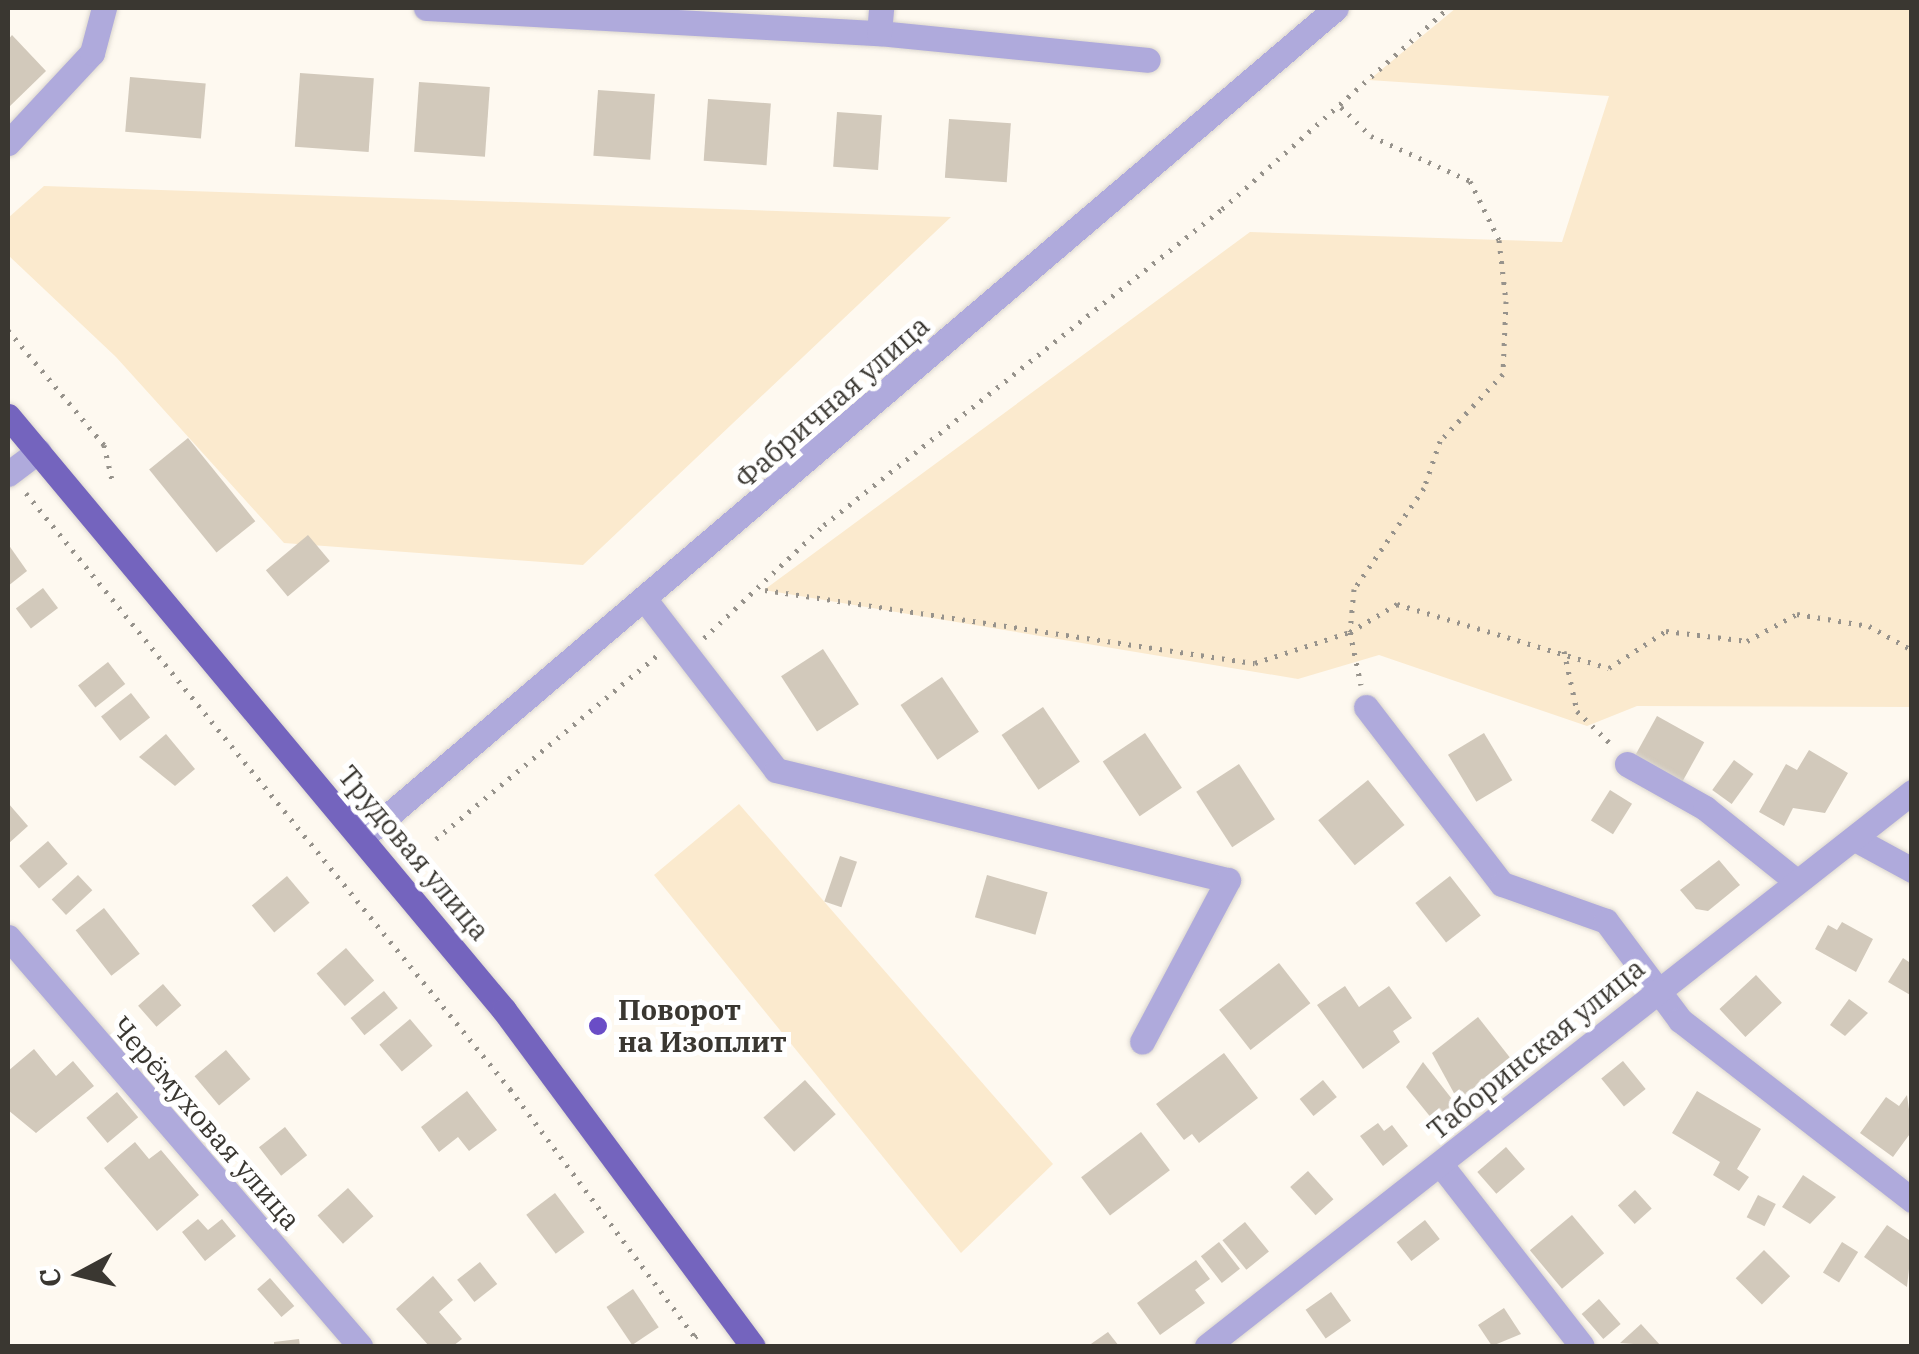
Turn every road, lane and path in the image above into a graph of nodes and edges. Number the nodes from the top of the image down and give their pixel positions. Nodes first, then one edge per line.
1 (104, 8) edge
2 (426, 8) edge
3 (1336, 8) edge
4 (1448, 8) edge
5 (880, 20) edge
6 (1148, 60) dead end
7 (1341, 107) junction
8 (8, 143) edge
9 (8, 330) edge
10 (8, 416) edge
11 (38, 451) junction
12 (9, 473) edge
13 (113, 482) dead end
14 (764, 590) dead end
15 (646, 601) junction
16 (1350, 632) junction
17 (1912, 650) edge
18 (1564, 651) junction
19 (686, 653) junction
20 (1366, 708) joint
21 (1626, 764) joint
22 (1912, 792) edge
23 (363, 837) junction
24 (436, 840) dead end
25 (1855, 840) junction
26 (1912, 870) edge
27 (1796, 881) junction
28 (8, 937) edge
29 (1662, 985) junction
30 (1142, 1042) dead end
31 (1442, 1165) junction
32 (1912, 1200) edge
33 (702, 1332) dead end
34 (360, 1346) edge
35 (753, 1346) edge
36 (1207, 1346) edge
37 (1582, 1346) edge

1 - 8 street
2 - 5 street
3 - 15 street, Фабричная улица
4 - 7 path
5 - 6 street
7 - 16 path
7 - 19 path
9 - 13 path
10 - 11 main road, Трудовая улица
11 - 12 street
11 - 23 main road, Трудовая улица
12 - 33 path
14 - 16 path
15 - 19 street
15 - 23 street, Фабричная улица
16 - 18 path
16 - 20 path
17 - 18 path
18 - 21 path
19 - 24 path
19 - 30 street
20 - 29 street
21 - 27 street
22 - 25 street, Таборинская улица
23 - 35 main road, Трудовая улица
25 - 26 street
25 - 27 street, Таборинская улица
27 - 29 street, Таборинская улица
28 - 34 street, Черёмуховая улица
29 - 31 street, Таборинская улица
29 - 32 street
31 - 36 street, Таборинская улица
31 - 37 street

